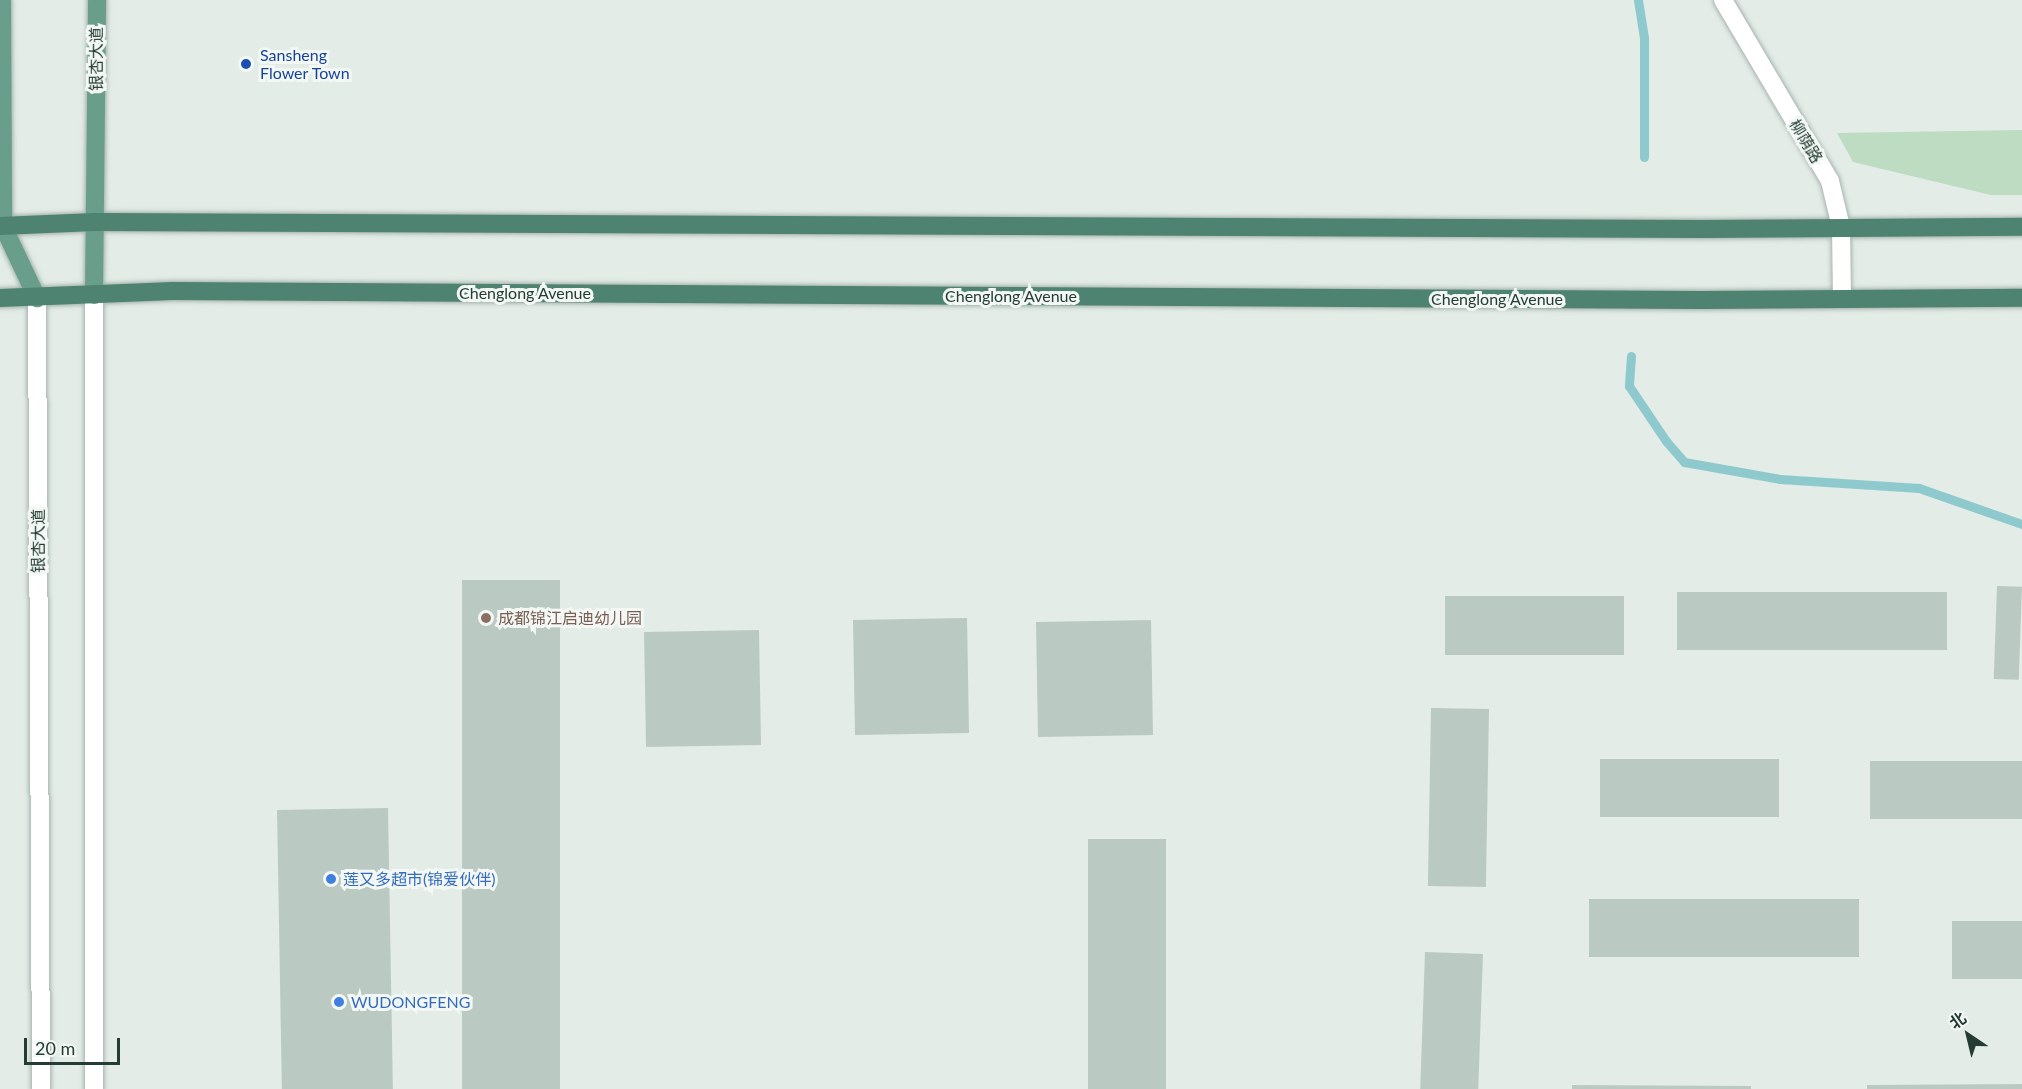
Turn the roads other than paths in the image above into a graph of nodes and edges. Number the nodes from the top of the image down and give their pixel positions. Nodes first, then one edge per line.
1 (2, 0) edge
2 (97, 0) edge
3 (1723, 0) edge
4 (95, 222) junction
5 (1, 226) edge
6 (1841, 227) junction
7 (2022, 227) edge
8 (94, 295) junction
9 (1842, 297) junction
10 (0, 298) edge
11 (37, 298) junction
12 (2022, 298) edge
13 (41, 1089) edge
14 (94, 1089) edge

1 - 5 main road, 银杏大道
2 - 4 main road, 银杏大道
3 - 6 street, 柳荫路
4 - 5 highway
4 - 6 highway
4 - 8 main road, 银杏大道
5 - 11 main road, 银杏大道
6 - 7 highway
6 - 9 street, 柳荫路
8 - 9 highway, Chenglong Avenue
8 - 11 highway, Chenglong Avenue
8 - 14 street, 银杏大道
9 - 12 highway, Chenglong Avenue
10 - 11 highway, Chenglong Avenue
11 - 13 street, 银杏大道

